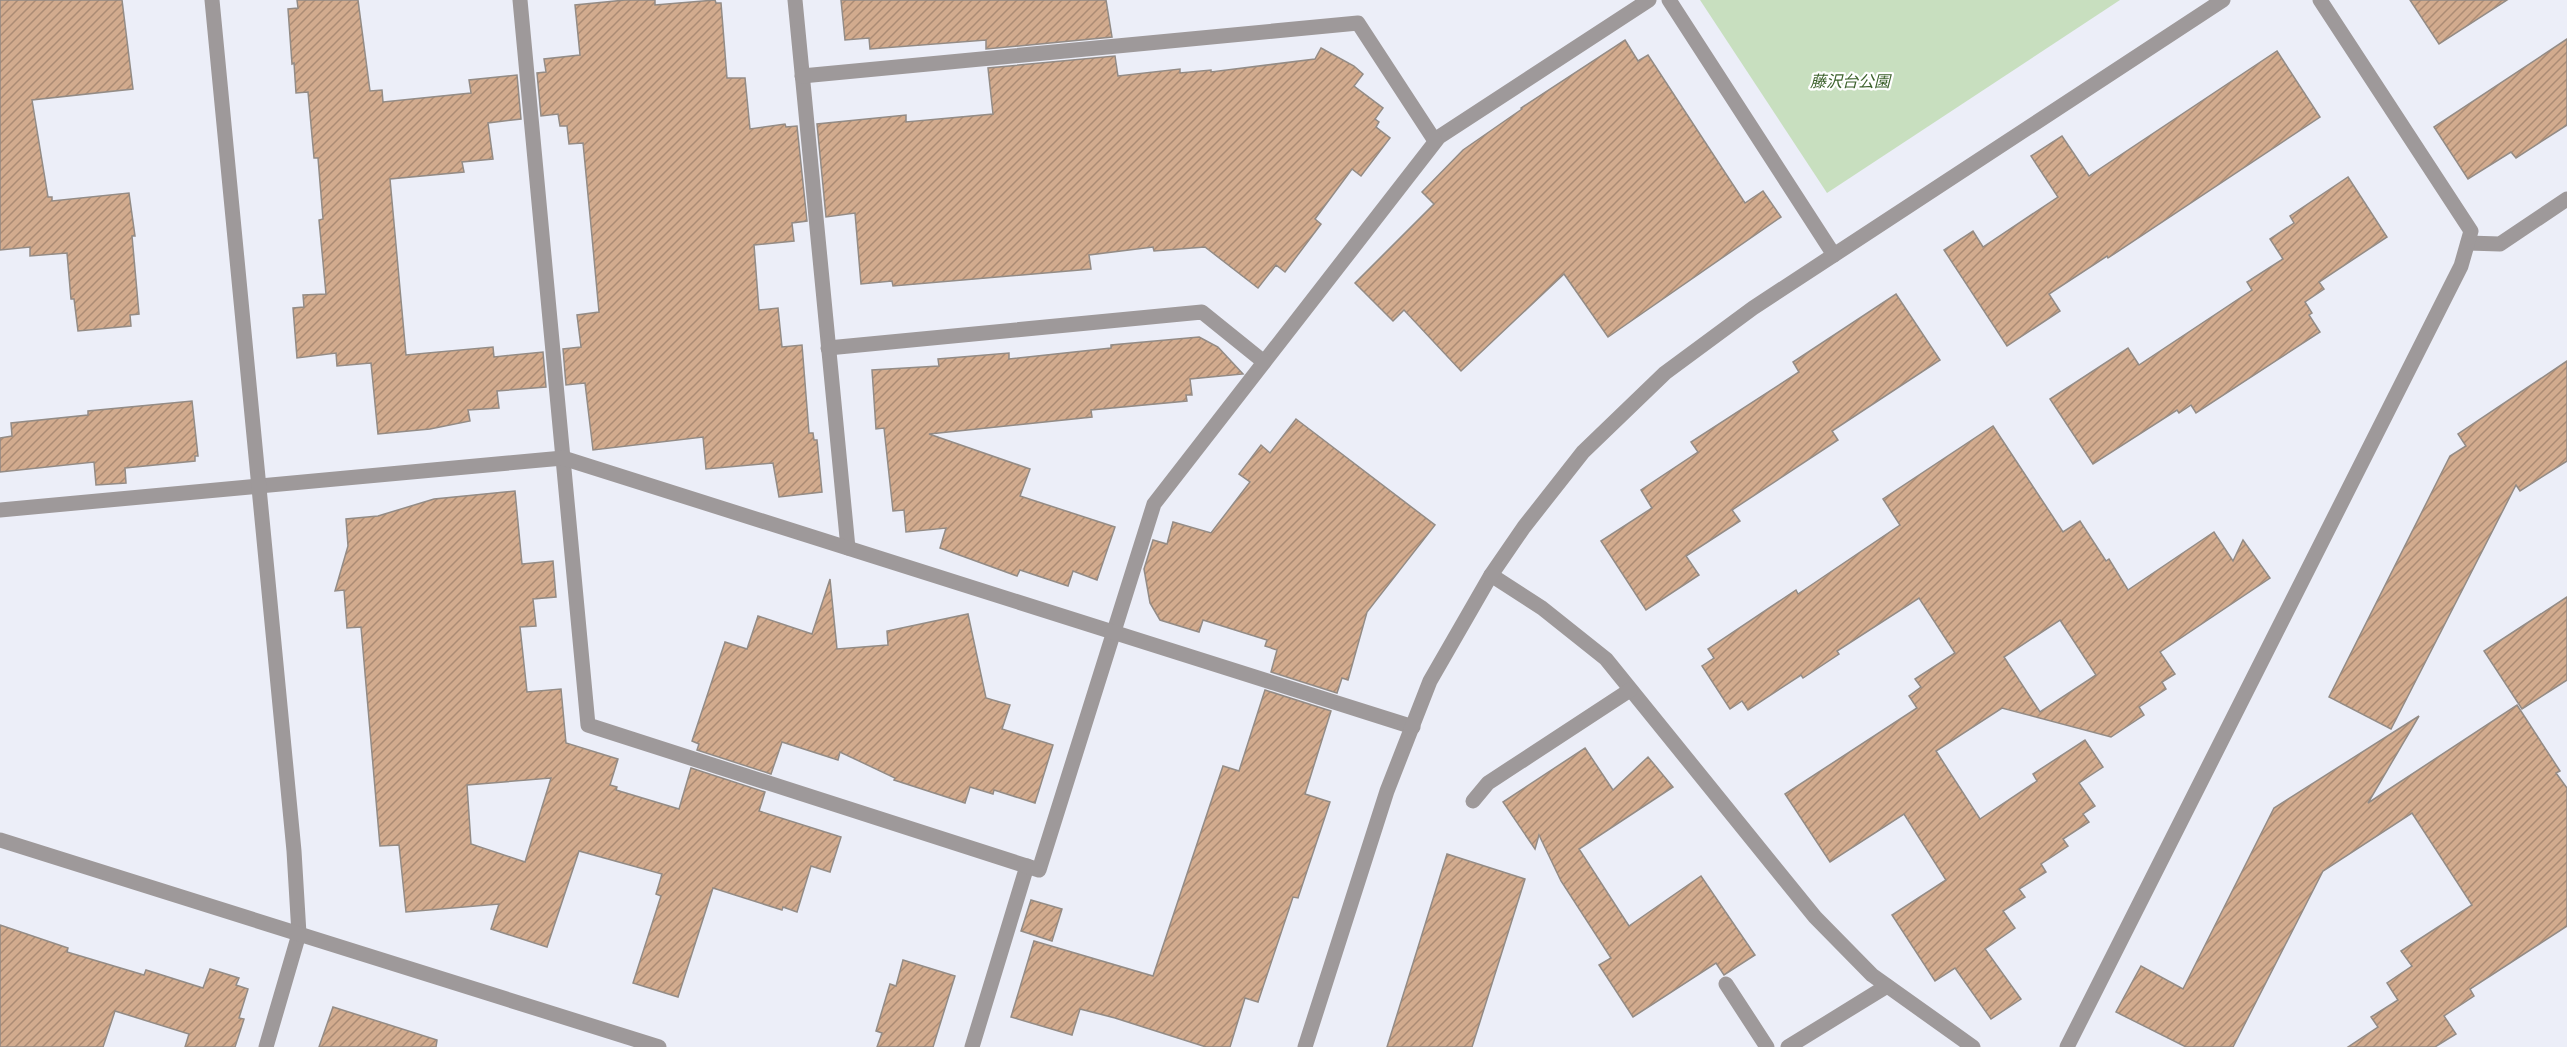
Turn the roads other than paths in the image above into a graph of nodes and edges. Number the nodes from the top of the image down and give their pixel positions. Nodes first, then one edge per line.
1 (212, 0) edge
2 (520, 0) edge
3 (795, 0) edge
4 (1649, 0) edge
5 (1669, 0) edge
6 (2223, 0) edge
7 (2320, 0) edge
8 (802, 76) junction
9 (1435, 141) junction
10 (2567, 199) edge
11 (2468, 243) junction
12 (1833, 255) junction
13 (828, 348) junction
14 (1264, 362) junction
15 (563, 458) junction
16 (259, 487) junction
17 (0, 510) edge
18 (848, 548) junction
19 (1491, 575) junction
20 (1114, 633) junction
21 (1630, 690) junction
22 (1413, 728) junction
23 (1473, 801) dead end
24 (0, 840) edge
25 (1027, 866) junction
26 (299, 934) junction
27 (1726, 984) dead end
28 (1887, 986) junction
29 (266, 1047) edge
30 (659, 1047) edge
31 (972, 1047) edge
32 (1305, 1047) edge
33 (1767, 1047) edge
34 (1788, 1047) edge
35 (1973, 1047) edge
36 (2067, 1047) edge

1 - 16 street
2 - 15 street
3 - 8 street
4 - 9 street
5 - 12 street
6 - 12 street
7 - 11 street
8 - 9 street
8 - 13 street
9 - 14 street
10 - 11 street
11 - 36 street
12 - 19 street
13 - 14 street
13 - 18 street
14 - 20 street
15 - 16 street
15 - 18 street
15 - 25 street
16 - 17 street
16 - 26 street
18 - 20 street
19 - 21 street
19 - 22 street
20 - 22 street
20 - 25 street
21 - 23 street
21 - 28 street
22 - 32 street
24 - 26 street
25 - 31 street
26 - 29 street
26 - 30 street
27 - 33 street
28 - 34 street
28 - 35 street

